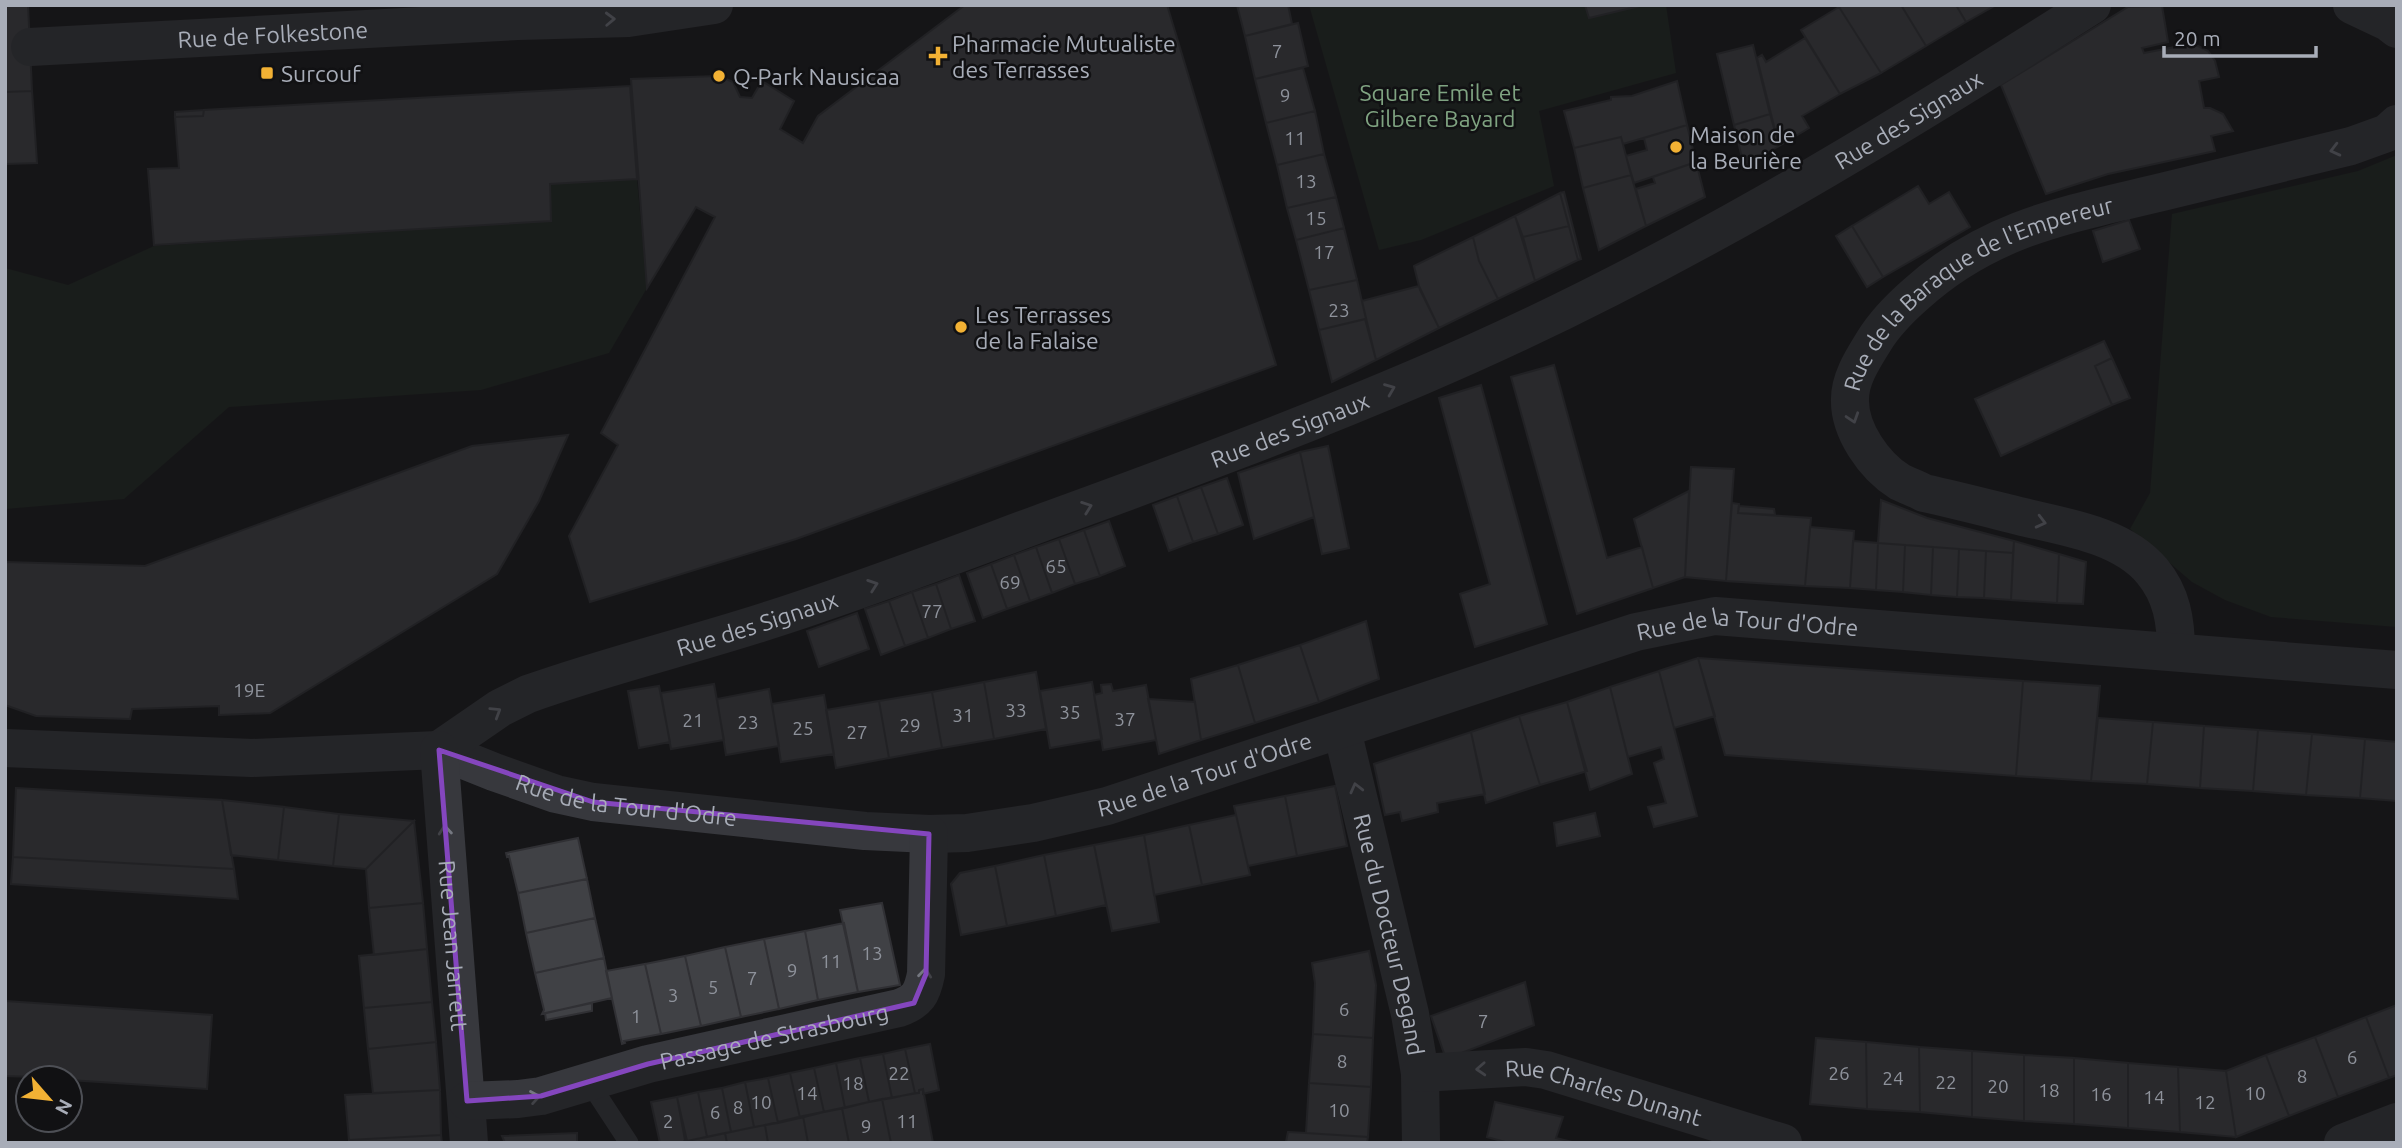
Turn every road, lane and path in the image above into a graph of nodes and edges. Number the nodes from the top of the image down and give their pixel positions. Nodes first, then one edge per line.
1 (567, 5) edge
2 (714, 5) edge
3 (2092, 5) edge
4 (2352, 5) edge
5 (517, 21) junction
6 (2397, 29) edge
7 (30, 47) dead end
8 (2397, 124) edge
9 (2176, 652) junction
10 (2397, 670) edge
11 (1342, 730) junction
12 (5, 748) edge
13 (439, 750) junction
14 (929, 834) junction
15 (1420, 1073) junction
16 (589, 1082) junction
17 (467, 1101) junction
18 (2397, 1122) edge
19 (469, 1143) edge
20 (629, 1143) edge
21 (1421, 1143) edge
22 (1783, 1143) edge
23 (2343, 1143) edge

1 - 5 street, Rue de Folkestone
5 -> 2 street, Rue de Folkestone
13 -> 3 street, Rue des Signaux
4 - 6 street
5 - 7 street, Rue de Folkestone
8 -> 9 street, Rue de la Baraque de l'Empereur
9 - 10 street, Rue de la Tour d'Odre
9 - 11 street, Rue de la Tour d'Odre
11 - 14 street, Rue de la Tour d'Odre
15 -> 11 street, Rue du Docteur Degand
12 - 13 street, Rue de la Tour d'Odre
13 - 14 street, Rue de la Tour d'Odre
17 -> 13 street, Rue Jean Jarrett
16 -> 14 street, Passage de Strasbourg
15 - 21 street, Rue du Docteur Degand
22 -> 15 street, Rue Charles Dunant
17 -> 16 street, Passage de Strasbourg
16 - 20 lane
17 - 19 street, Rue Jean Jarrett
18 - 23 street

